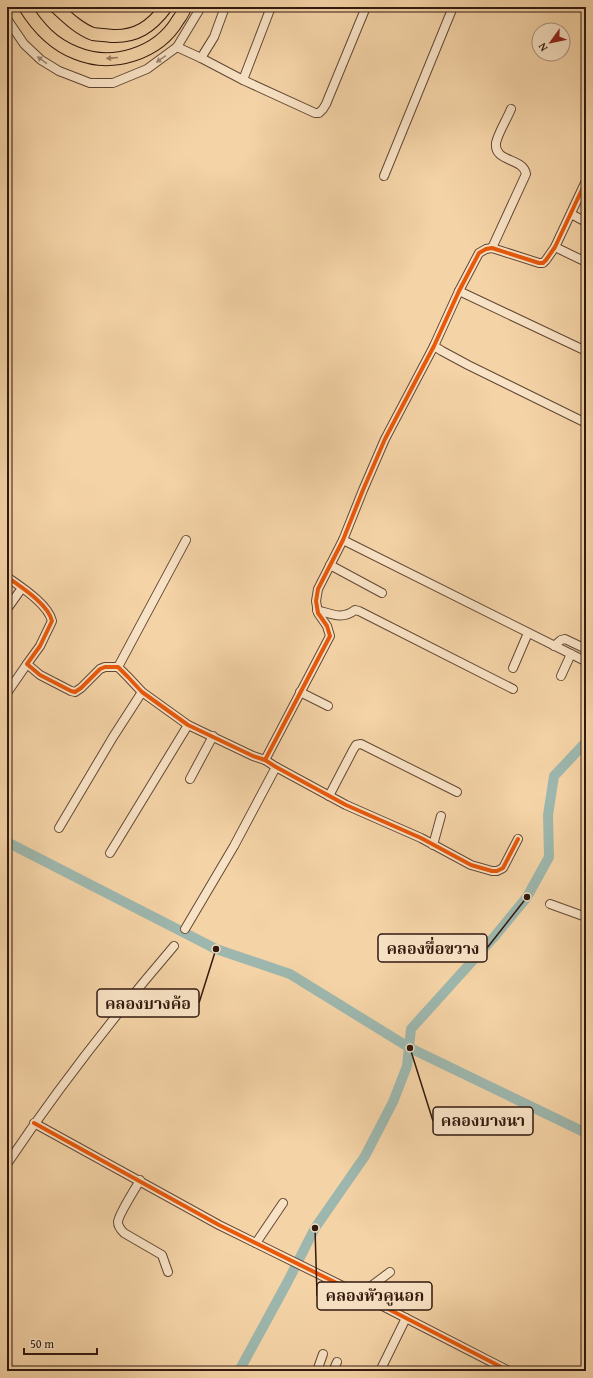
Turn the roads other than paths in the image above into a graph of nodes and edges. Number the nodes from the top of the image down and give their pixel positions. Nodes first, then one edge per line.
1 (25, 7) edge
2 (56, 7) edge
3 (166, 7) edge
4 (185, 7) edge
5 (201, 7) edge
6 (225, 7) edge
7 (271, 7) edge
8 (366, 7) edge
9 (453, 7) edge
10 (7, 19) edge
11 (177, 48) junction
12 (201, 58) junction
13 (243, 80) junction
14 (511, 109) dead end
15 (384, 176) dead end
16 (586, 181) edge
17 (571, 214) junction
18 (586, 222) edge
19 (555, 246) junction
20 (492, 248) junction
21 (586, 262) edge
22 (459, 291) junction
23 (434, 346) junction
24 (586, 351) edge
25 (586, 423) edge
26 (186, 540) dead end
27 (343, 540) junction
28 (330, 565) junction
29 (7, 577) edge
30 (22, 588) junction
31 (382, 593) dead end
32 (7, 609) edge
33 (317, 610) junction
34 (528, 633) junction
35 (554, 646) junction
36 (586, 649) edge
37 (571, 654) junction
38 (585, 661) dead end
39 (27, 664) junction
40 (118, 667) junction
41 (513, 668) dead end
42 (561, 676) dead end
43 (513, 689) dead end
44 (142, 692) junction
45 (300, 692) junction
46 (7, 693) edge
47 (328, 706) dead end
48 (188, 725) junction
49 (213, 736) junction
50 (265, 760) junction
51 (276, 767) junction
52 (190, 779) dead end
53 (457, 792) dead end
54 (329, 796) junction
55 (441, 816) dead end
56 (59, 828) dead end
57 (518, 838) dead end
58 (433, 844) junction
59 (110, 853) dead end
60 (550, 904) dead end
61 (586, 917) edge
62 (185, 929) dead end
63 (174, 946) dead end
64 (34, 1123) junction
65 (7, 1164) edge
66 (140, 1180) junction
67 (283, 1203) dead end
68 (256, 1243) junction
69 (168, 1272) dead end
70 (390, 1272) dead end
71 (363, 1296) junction
72 (406, 1318) junction
73 (324, 1354) dead end
74 (338, 1362) dead end
75 (7, 1369) edge
76 (12, 1371) edge
77 (317, 1371) edge
78 (334, 1371) edge
79 (380, 1371) edge
80 (509, 1371) edge

4 -> 1 main road
2 - 3 main road
5 - 11 street
6 - 12 street
7 - 13 street
8 - 13 street
9 - 15 street
11 -> 10 street
11 - 12 street
12 - 13 street
14 - 20 street
16 - 17 street
17 - 18 street
17 - 19 street
19 - 20 street
19 - 21 street
20 - 22 street
22 - 23 street
22 - 24 street
23 - 25 street
23 - 27 street
26 - 40 street
27 - 28 street
27 - 34 street
28 - 31 street
28 - 33 street
29 - 30 street
30 - 32 street
30 - 39 street
33 - 43 street
33 - 45 street
34 - 35 street
34 - 41 street
35 - 36 street
35 - 37 street
37 - 38 street
37 - 42 street
39 - 40 street
39 - 46 street
40 - 44 street
44 - 48 street
44 - 56 street
45 - 47 street
45 - 50 street
48 - 49 street
48 - 59 street
49 - 50 street
49 - 52 street
50 - 51 street
51 - 54 street
51 - 62 street
53 - 54 street
54 - 58 street
55 - 58 street
57 - 58 street
60 - 61 street
63 - 64 street
64 - 65 street
64 - 66 street
66 - 68 street
66 - 69 street
67 - 68 street
68 - 71 street
70 - 71 street
71 - 72 street
72 - 79 street
72 - 80 street
73 - 77 street
74 - 78 street
75 - 76 street

